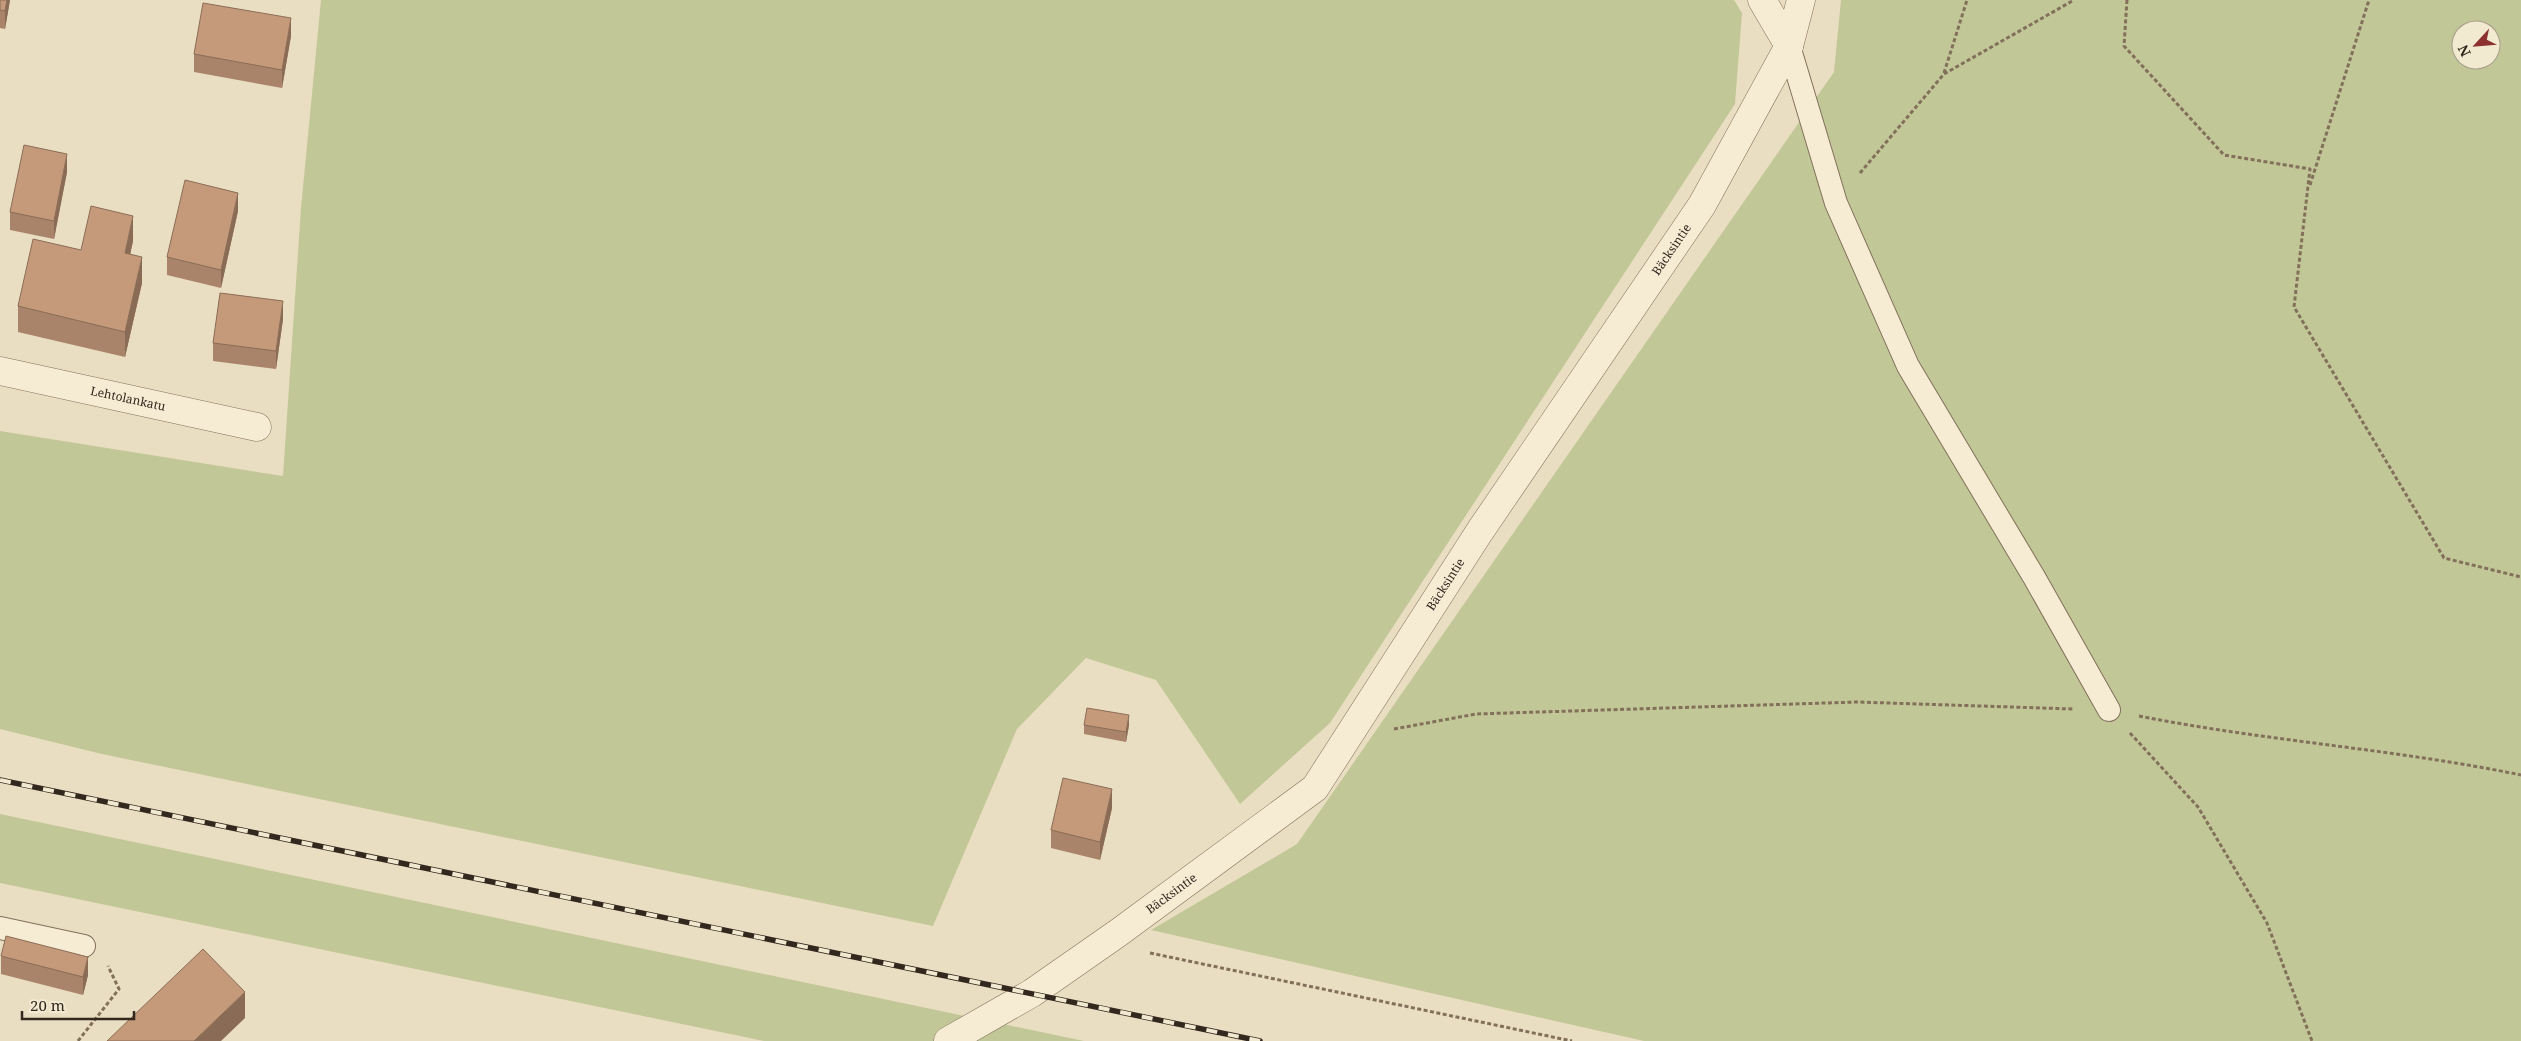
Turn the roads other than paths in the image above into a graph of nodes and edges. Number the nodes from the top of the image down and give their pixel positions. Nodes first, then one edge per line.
1 (1762, 0) edge
2 (1801, 0) edge
3 (1789, 46) junction
4 (0, 371) edge
5 (257, 427) dead end
6 (2109, 710) road end
7 (0, 928) edge
8 (84, 946) road end
9 (948, 1041) edge

1 - 3 street
2 - 3 street, Bäcksintie
3 - 6 lane
3 - 9 street, Bäcksintie
4 - 5 street, Lehtolankatu
7 - 8 lane

